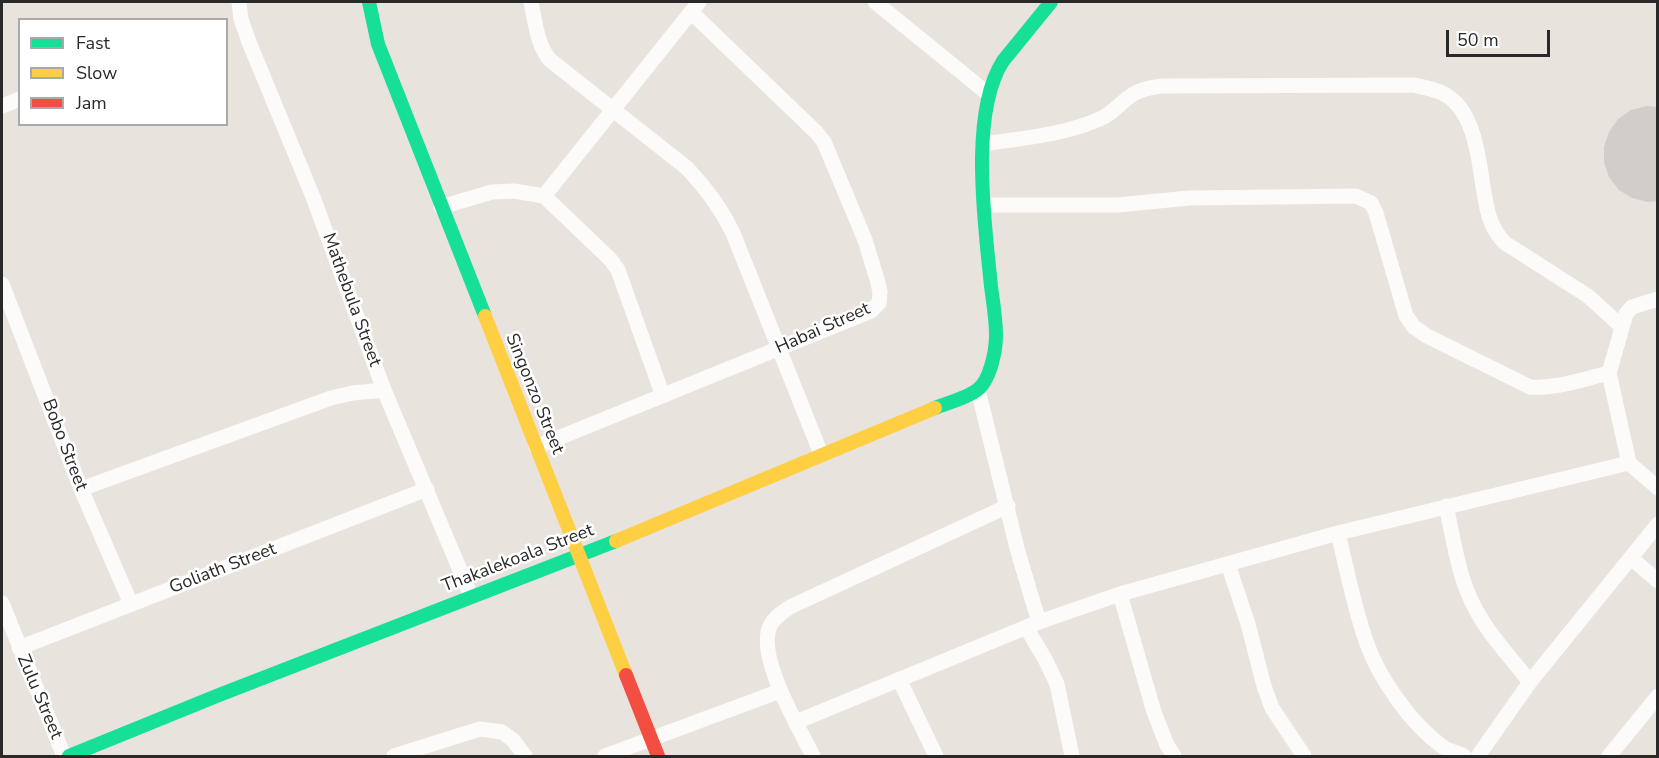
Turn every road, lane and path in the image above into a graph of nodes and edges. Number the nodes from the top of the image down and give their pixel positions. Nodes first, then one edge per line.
1 (239, 2) edge
2 (359, 2) edge
3 (369, 2) edge
4 (531, 2) edge
5 (875, 2) edge
6 (1051, 2) edge
7 (695, 7) edge
8 (234, 22) edge
9 (378, 44) junction
10 (987, 93) junction
11 (18, 100) edge
12 (2, 106) edge
13 (614, 109) junction
14 (983, 144) junction
15 (544, 196) junction
16 (985, 205) junction
17 (441, 207) junction
18 (2, 284) edge
19 (1658, 299) edge
20 (1622, 327) junction
21 (780, 349) junction
22 (1609, 373) junction
23 (384, 390) junction
24 (978, 390) junction
25 (663, 396) junction
26 (536, 447) junction
27 (821, 454) junction
28 (1629, 463) junction
29 (1658, 488) edge
30 (81, 489) junction
31 (427, 489) junction
32 (1008, 506) junction
33 (1446, 506) junction
34 (1658, 524) edge
35 (1338, 532) junction
36 (579, 556) junction
37 (1630, 558) junction
38 (1228, 564) junction
39 (1658, 581) edge
40 (1120, 594) junction
41 (471, 596) junction
42 (2, 603) edge
43 (131, 604) junction
44 (1033, 625) junction
45 (19, 648) junction
46 (899, 680) junction
47 (1530, 682) junction
48 (780, 692) junction
49 (1658, 696) edge
50 (796, 722) junction
51 (652, 740) junction
52 (411, 754) edge
53 (67, 756) edge
54 (394, 756) edge
55 (525, 756) edge
56 (604, 756) edge
57 (658, 756) edge
58 (813, 756) edge
59 (936, 756) edge
60 (1072, 756) edge
61 (1174, 756) edge
62 (1304, 756) edge
63 (1464, 756) edge
64 (1478, 756) edge
65 (1609, 756) edge

1 - 8 street, Mathebula Street
2 - 9 street, Singonzo Street
3 - 9 street, Singonzo Street
4 - 13 street
5 - 10 street
6 - 10 street
7 - 13 street
7 - 21 street, Habai Street
8 - 23 street, Mathebula Street
9 - 17 street, Singonzo Street
10 - 14 street
11 - 12 street
13 - 15 street
13 - 21 street
14 - 16 street
14 - 20 street
15 - 17 street
15 - 25 street
16 - 22 street
16 - 24 street
17 - 26 street, Singonzo Street
18 - 30 street, Bobo Street
19 - 20 street
20 - 22 street
21 - 25 street, Habai Street
21 - 27 street
22 - 28 street
23 - 30 street
23 - 31 street, Mathebula Street
24 - 27 street, Thakalekoala Street
24 - 32 street
25 - 26 street, Habai Street
26 - 36 street, Singonzo Street
27 - 36 street, Thakalekoala Street
28 - 29 street
28 - 33 street
30 - 43 street, Bobo Street
31 - 41 street, Mathebula Street
31 - 43 street, Goliath Street
32 - 44 street
32 - 48 street
33 - 35 street
33 - 47 street
34 - 37 street
35 - 38 street
35 - 63 street
36 - 41 street, Thakalekoala Street
36 - 51 street, Singonzo Street
37 - 39 street
37 - 47 street
38 - 40 street
38 - 62 street
40 - 44 street
40 - 61 street
41 - 53 street, Thakalekoala Street
42 - 45 street, Zulu Street
43 - 45 street, Goliath Street
44 - 46 street
44 - 60 street
45 - 53 street, Zulu Street
46 - 50 street
46 - 59 street
47 - 64 street
48 - 50 street
48 - 51 street
49 - 65 street
50 - 58 street
51 - 56 street
51 - 57 street, Singonzo Street
52 - 54 street
52 - 55 street

